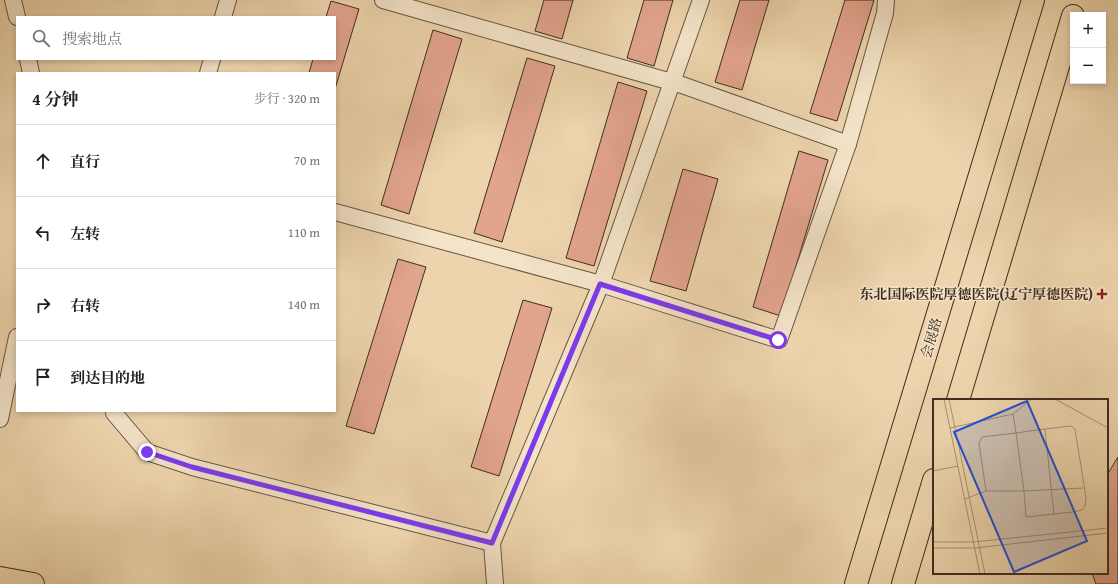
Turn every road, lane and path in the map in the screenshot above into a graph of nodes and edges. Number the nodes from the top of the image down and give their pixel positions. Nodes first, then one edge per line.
1 (13, 0) edge
2 (228, 0) edge
3 (383, 0) edge
4 (701, 0) edge
5 (886, 0) edge
6 (1033, 0) edge
7 (1078, 0) edge
8 (1074, 12) edge
9 (17, 16) edge
10 (223, 16) edge
11 (1070, 25) edge
12 (28, 60) edge
13 (212, 60) edge
14 (31, 72) edge
15 (208, 72) edge
16 (673, 82) junction
17 (848, 144) junction
18 (336, 212) edge
19 (600, 284) junction
20 (16, 342) edge
21 (958, 399) edge
22 (114, 412) edge
23 (0, 419) edge
24 (933, 483) edge
25 (492, 543) junction
26 (0, 578) edge
27 (34, 584) edge
28 (495, 584) edge
29 (856, 584) edge
30 (903, 584) edge

1 - 9 street
2 - 10 street
3 - 16 street
4 - 16 street
5 - 17 street
6 - 29 main road, 会展路
7 - 8 main road
11 - 21 main road
12 - 14 street
13 - 15 street
16 - 17 street
16 - 19 street
17 - 19 street
18 - 19 street
19 - 25 street
20 - 23 street
22 - 25 street
24 - 30 main road
25 - 28 street
26 - 27 main road

